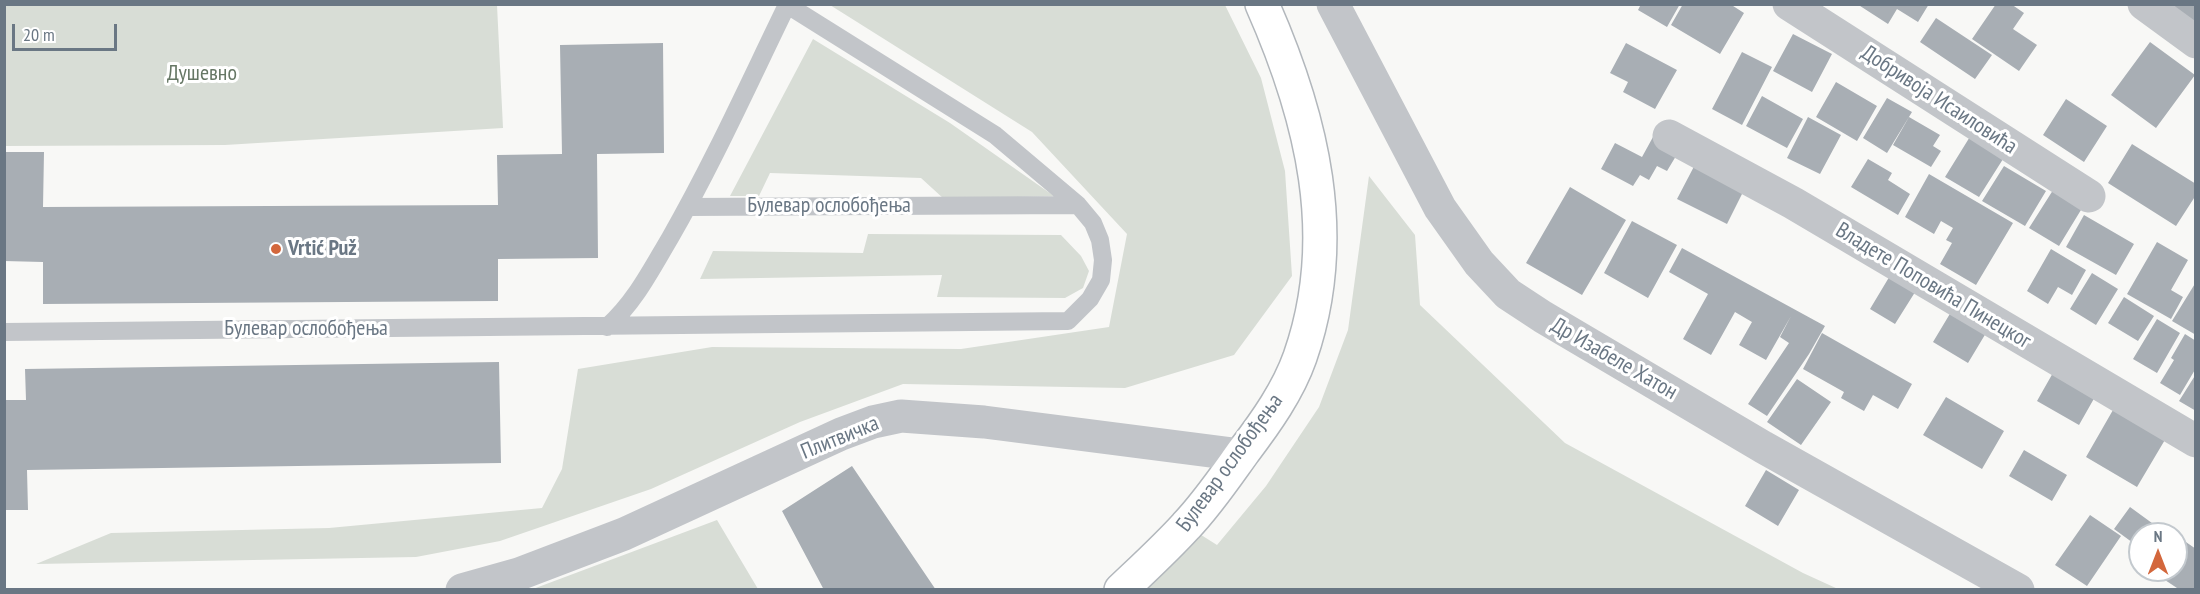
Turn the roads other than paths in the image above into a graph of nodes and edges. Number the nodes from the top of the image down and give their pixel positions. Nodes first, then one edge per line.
1 (1262, 4) edge
2 (1333, 4) edge
3 (1789, 4) edge
4 (2144, 4) edge
5 (787, 5) edge
6 (2196, 42) edge
7 (1669, 136) dead end
8 (2089, 196) dead end
9 (1078, 205) junction
10 (688, 207) junction
11 (607, 327) junction
12 (4, 332) edge
13 (2196, 441) edge
14 (1241, 455) junction
15 (462, 590) edge
16 (1121, 590) edge
17 (2018, 590) edge

1 - 14 main road, Булевар ослобођења
2 - 17 street, Др Изабеле Хатон
3 - 8 street, Добривоја Исаиловића
4 - 6 street
5 - 9 lane, Булевар ослобођења
5 - 10 lane, Булевар ослобођења
7 - 13 street, Владете Поповића Пинецког
9 - 10 lane, Булевар ослобођења
9 - 11 lane, Булевар ослобођења
10 - 11 lane, Булевар ослобођења
11 - 12 lane, Булевар ослобођења
14 - 15 street, Плитвичка
14 - 16 main road, Булевар ослобођења

